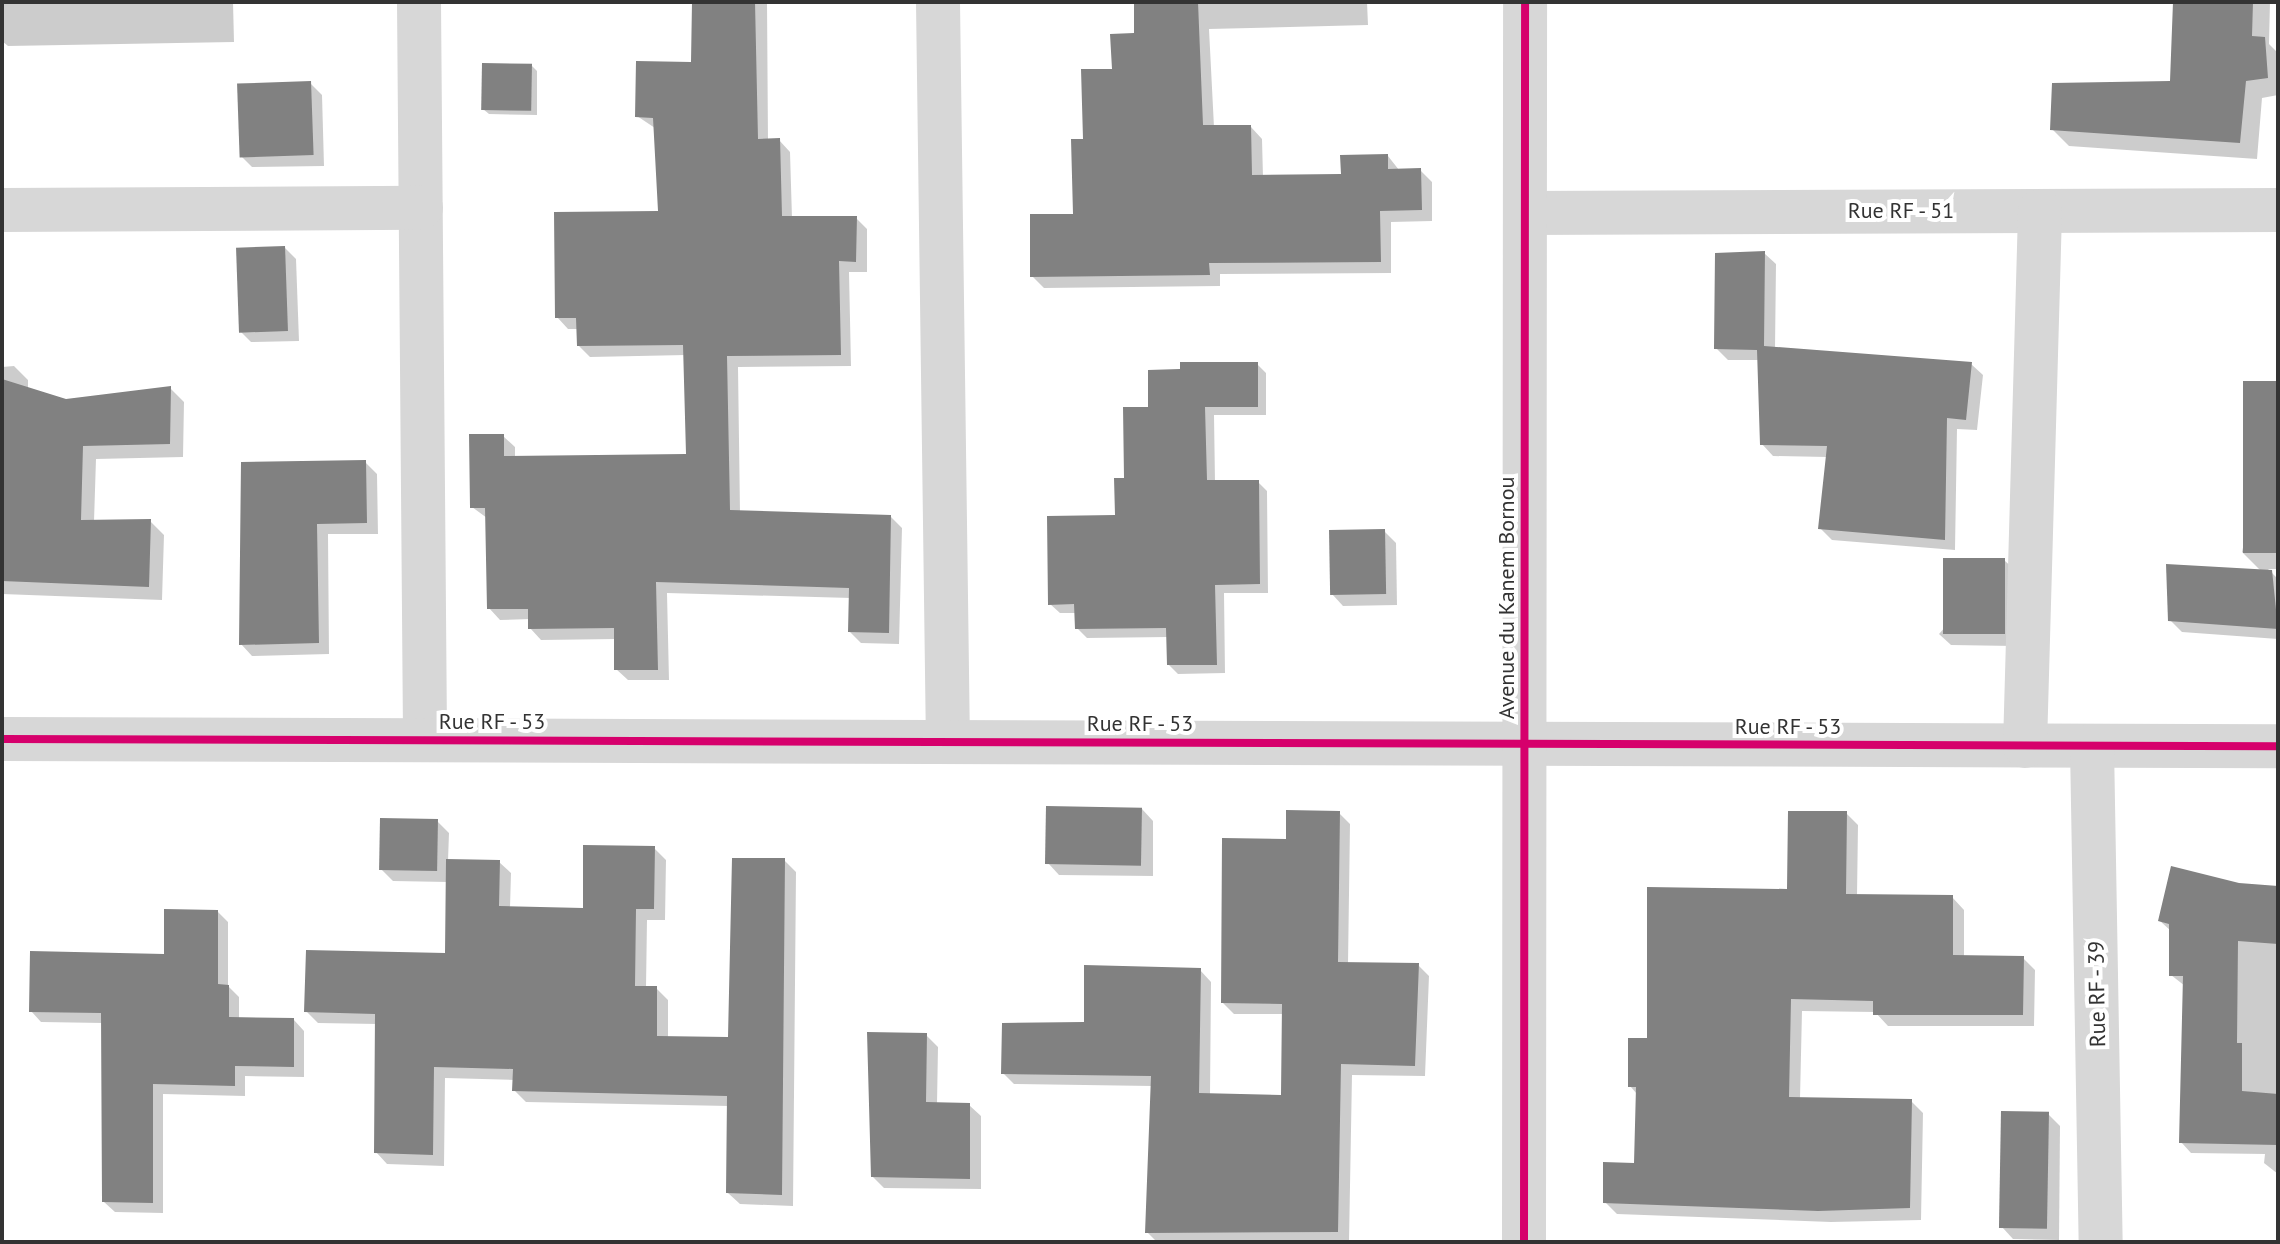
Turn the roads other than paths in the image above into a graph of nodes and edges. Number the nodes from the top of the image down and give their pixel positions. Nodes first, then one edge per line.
1 (419, 2) edge
2 (938, 2) edge
3 (1525, 2) edge
4 (421, 208) junction
5 (2, 210) edge
6 (2278, 210) edge
7 (2040, 211) junction
8 (1525, 213) junction
9 (2, 739) edge
10 (425, 740) junction
11 (948, 742) junction
12 (1524, 744) junction
13 (2025, 746) junction
14 (2092, 746) junction
15 (2278, 746) edge
16 (1524, 1242) edge
17 (2101, 1242) edge

1 - 4 street
2 - 11 street
3 - 8 street, Avenue du Kanem Bornou
4 - 5 street
4 - 10 street
6 - 7 street, Rue RF - 51
7 - 8 street, Rue RF - 51
7 - 13 street
8 - 12 street, Avenue du Kanem Bornou
9 - 10 street, Rue RF - 53
10 - 11 street, Rue RF - 53
11 - 12 street, Rue RF - 53
12 - 13 street, Rue RF - 53
12 - 16 street, Avenue du Kanem Bornou
13 - 14 street, Rue RF - 53
14 - 15 street, Rue RF - 53
14 - 17 street, Rue RF - 39

